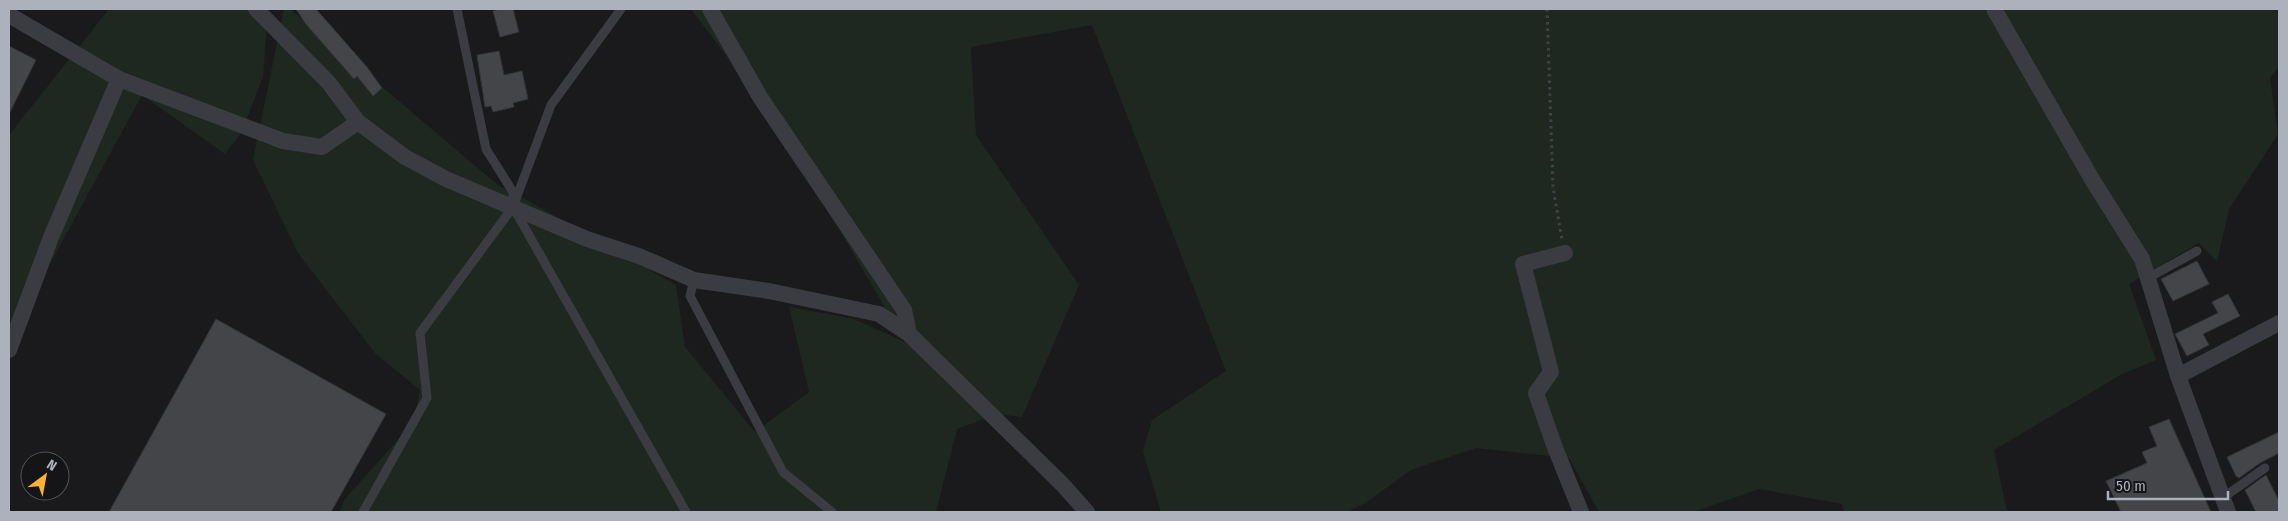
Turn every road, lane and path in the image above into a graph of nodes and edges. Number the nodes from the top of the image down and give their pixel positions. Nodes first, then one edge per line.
1 (256, 9) edge
2 (457, 9) edge
3 (621, 9) edge
4 (710, 9) edge
5 (1547, 9) edge
6 (1994, 9) edge
7 (9, 14) edge
8 (119, 79) junction
9 (358, 122) junction
10 (513, 207) junction
11 (2197, 251) dead end
12 (1565, 253) joint
13 (2148, 278) junction
14 (694, 280) junction
15 (2279, 324) edge
16 (909, 334) junction
17 (9, 350) edge
18 (2178, 376) junction
19 (2264, 468) dead end
20 (2225, 506) edge
21 (363, 512) edge
22 (686, 512) edge
23 (832, 512) edge
24 (1087, 512) edge
25 (1581, 512) edge

1 - 9 street
2 - 10 lane
3 - 10 lane
4 - 16 street
5 - 12 path
6 - 13 street
7 - 8 street
8 - 9 street
8 - 17 street
9 - 10 street
10 - 14 street
10 - 21 lane
10 - 22 lane
11 - 13 lane
12 - 25 street
13 - 18 street
14 - 16 street
14 - 23 lane
15 - 18 street
16 - 24 street
18 - 20 street
19 - 20 lane

